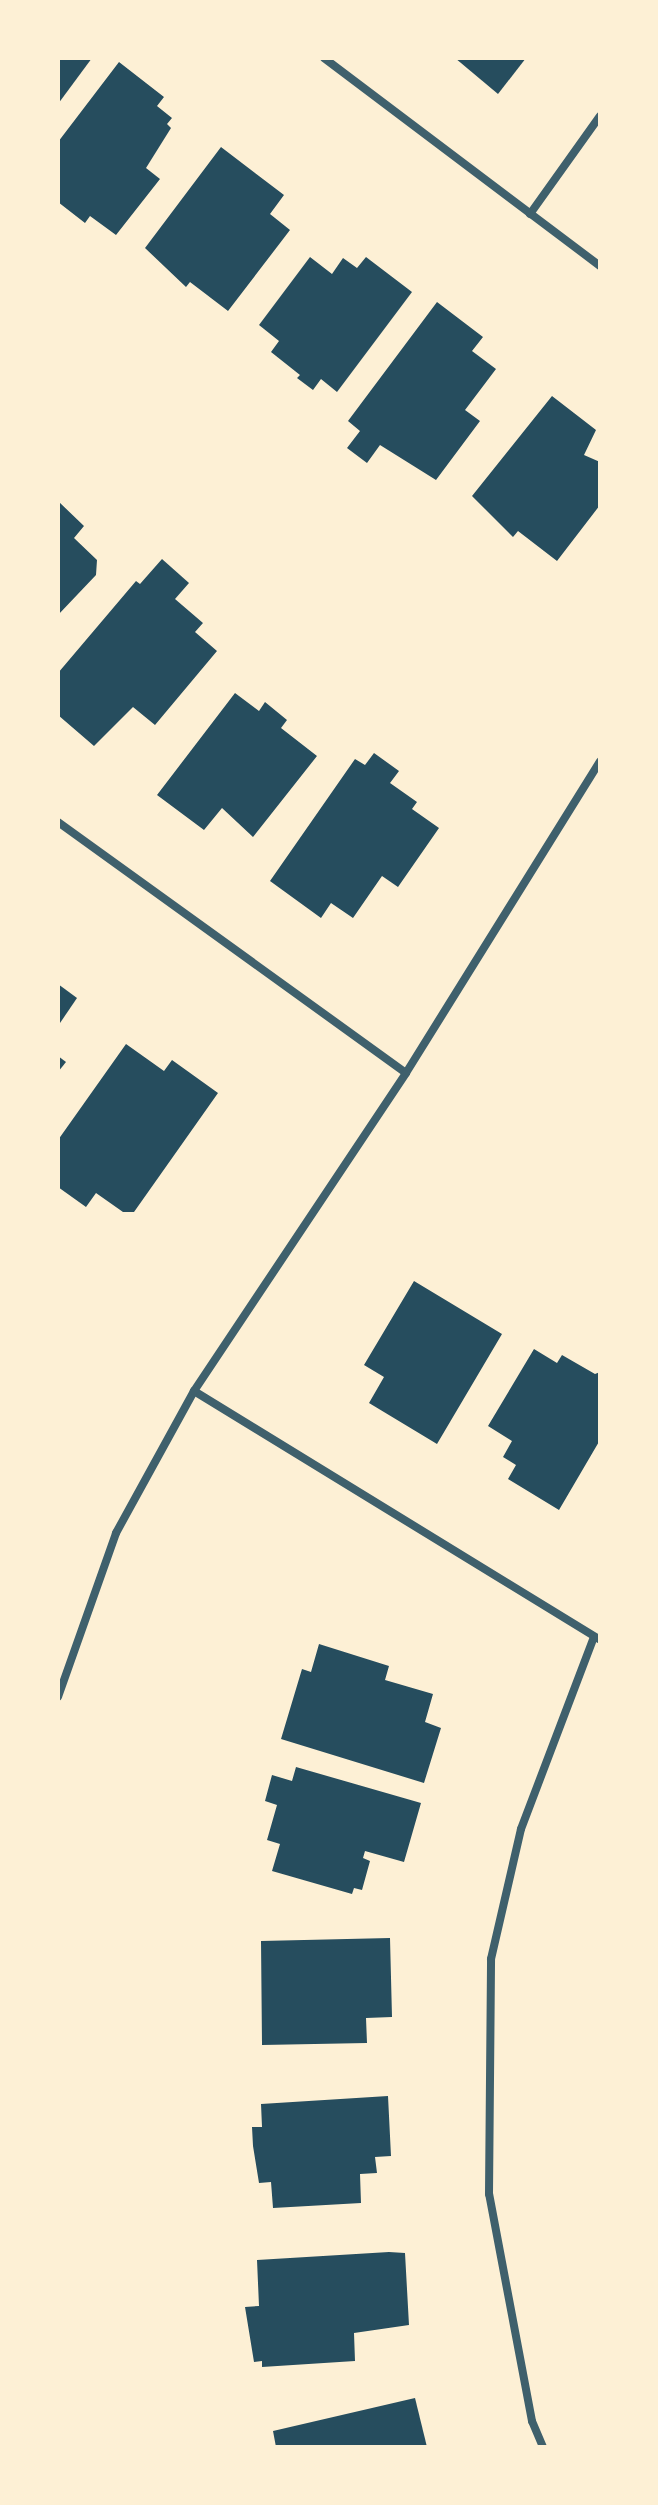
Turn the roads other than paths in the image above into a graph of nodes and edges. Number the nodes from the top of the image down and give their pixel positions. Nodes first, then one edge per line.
1 (324, 58) edge
2 (600, 116) edge
3 (530, 214) junction
4 (600, 266) edge
5 (600, 761) edge
6 (58, 822) edge
7 (406, 1073) junction
8 (194, 1391) junction
9 (597, 1639) edge
10 (58, 1697) edge
11 (543, 2447) edge

1 - 3 street
2 - 3 street
3 - 4 street
5 - 7 street
6 - 7 street
7 - 8 street
8 - 9 street
8 - 10 street
9 - 11 street

